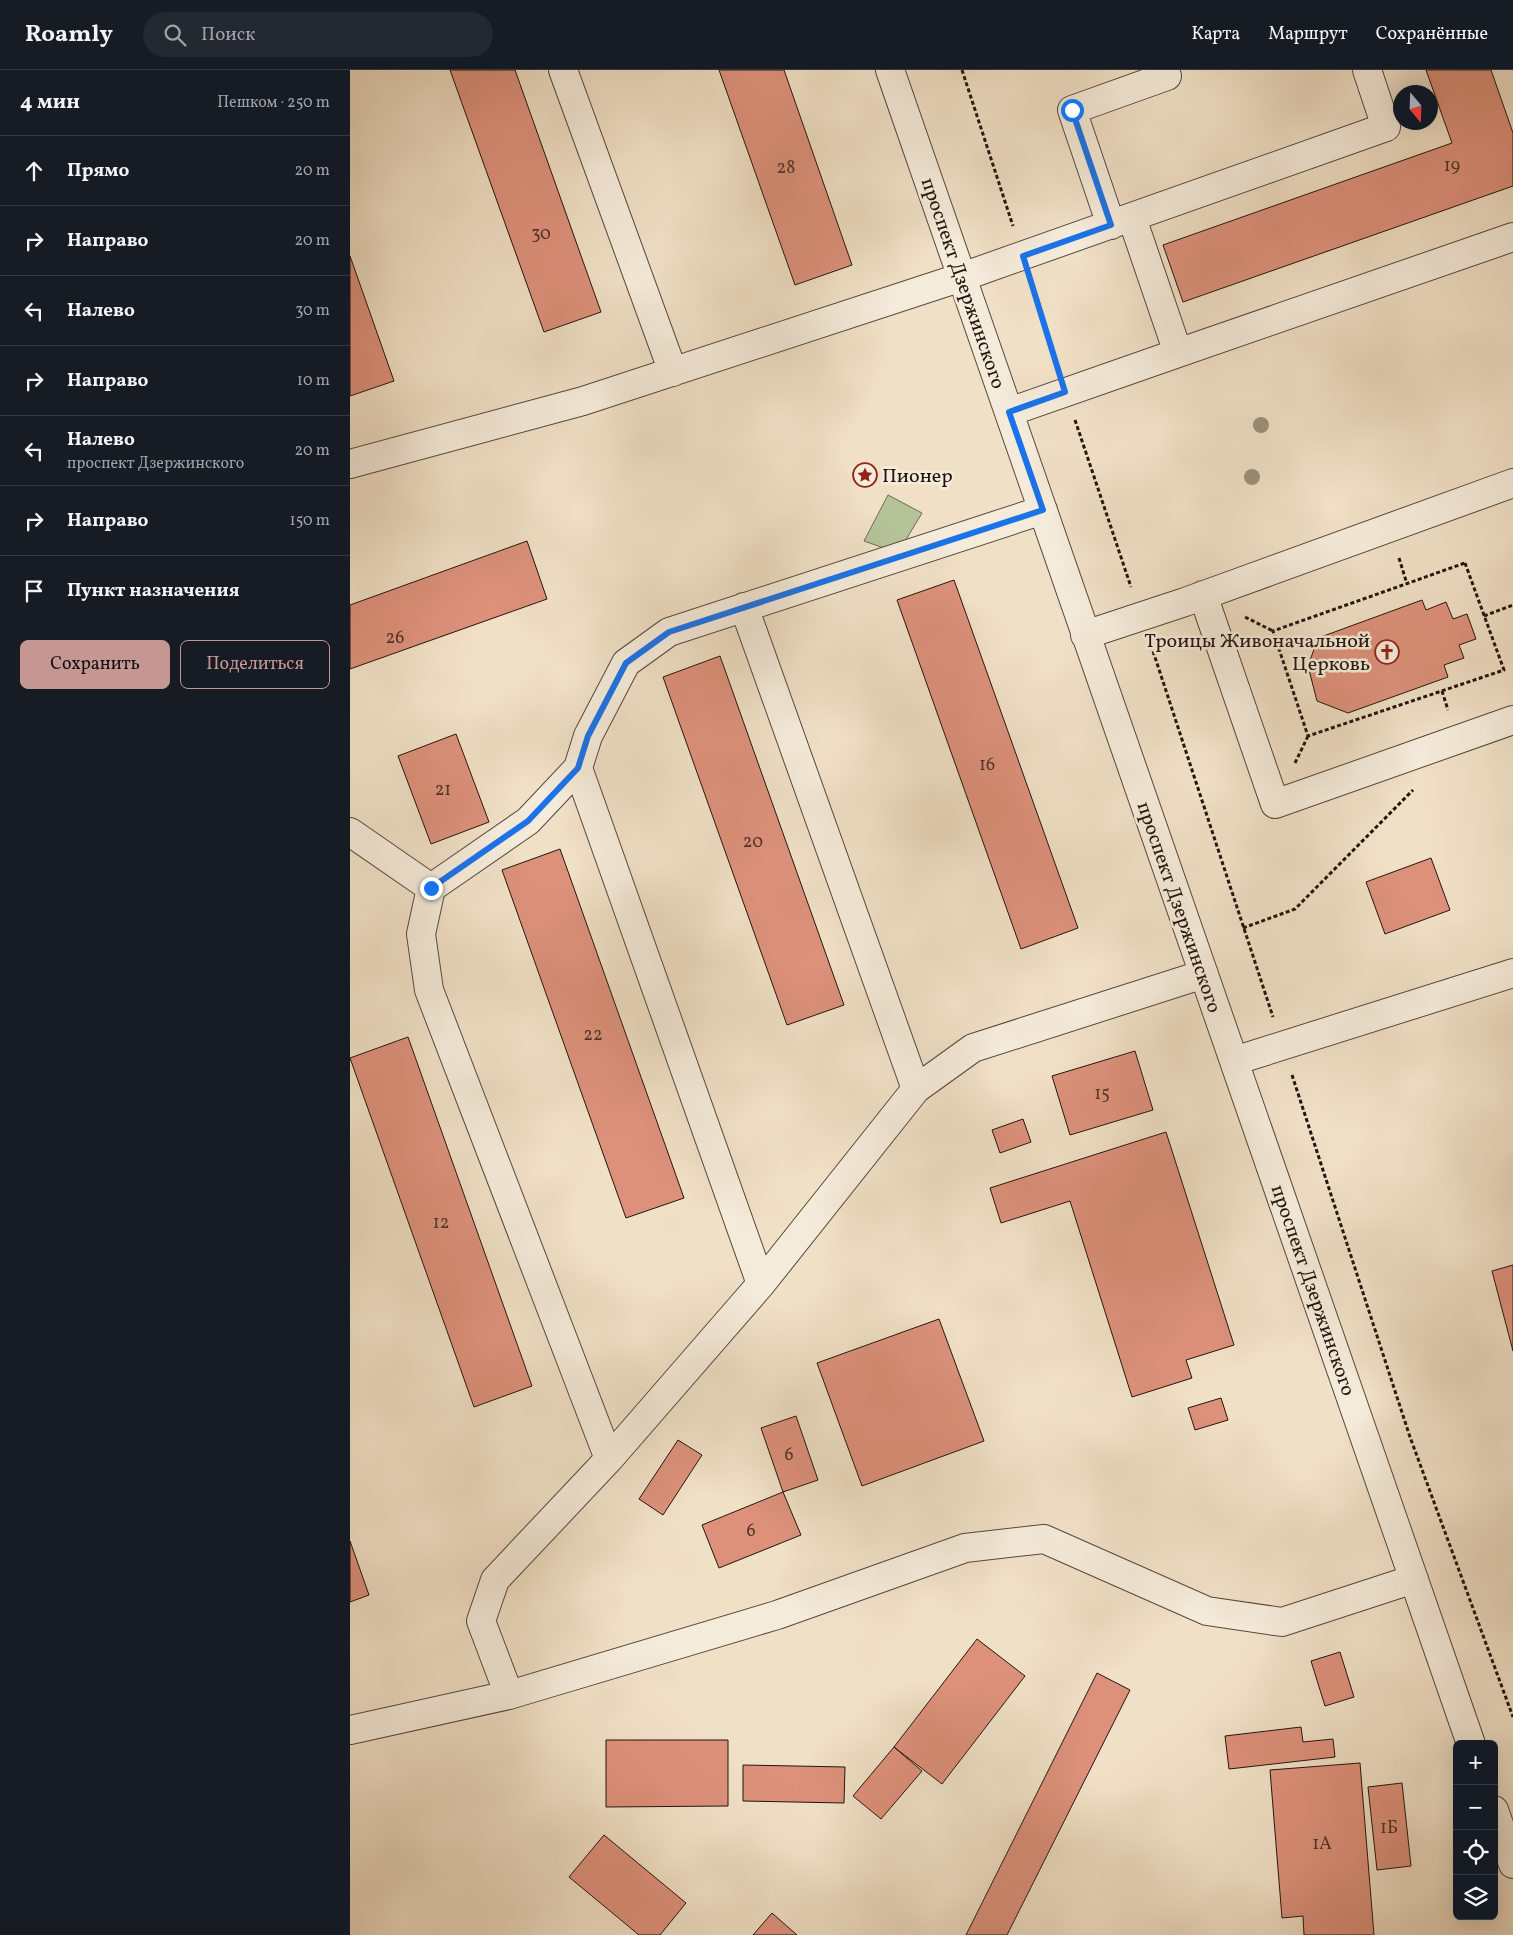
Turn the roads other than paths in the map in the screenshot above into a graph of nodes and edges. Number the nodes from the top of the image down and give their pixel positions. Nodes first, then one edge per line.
1 (564, 70) edge
2 (890, 70) edge
3 (1367, 70) edge
4 (1167, 76) dead end
5 (1122, 222) junction
6 (1513, 237) edge
7 (962, 277) junction
8 (1178, 353) junction
9 (673, 372) junction
10 (1009, 412) junction
11 (350, 464) edge
12 (1513, 483) edge
13 (1043, 510) junction
14 (1202, 595) junction
15 (744, 607) junction
16 (1085, 635) junction
17 (1513, 720) edge
18 (578, 768) junction
19 (350, 832) edge
20 (431, 888) junction
21 (1513, 972) edge
22 (1204, 974) junction
23 (1234, 1061) junction
24 (916, 1089) junction
25 (761, 1284) junction
26 (609, 1459) junction
27 (1414, 1579) junction
28 (510, 1695) junction
29 (350, 1730) edge
30 (1470, 1740) edge
31 (1498, 1821) edge
32 (1513, 1864) edge

1 - 9 street
2 - 7 street, проспект Дзержинского
3 - 5 street
4 - 5 street
5 - 7 street
5 - 8 street
6 - 8 street
7 - 9 street
7 - 10 street, проспект Дзержинского
8 - 10 street
9 - 11 street
10 - 13 street, проспект Дзержинского
12 - 14 street
13 - 15 street
13 - 16 street, проспект Дзержинского
14 - 16 street
14 - 17 street
15 - 18 street
15 - 24 street
16 - 22 street, проспект Дзержинского
18 - 20 street
18 - 25 street
19 - 20 street
20 - 26 street
21 - 23 street
22 - 23 street, проспект Дзержинского
22 - 24 street
23 - 27 street, проспект Дзержинского
24 - 25 street
25 - 26 street
26 - 28 street
27 - 28 street
27 - 30 street, проспект Дзержинского
28 - 29 street
31 - 32 street

